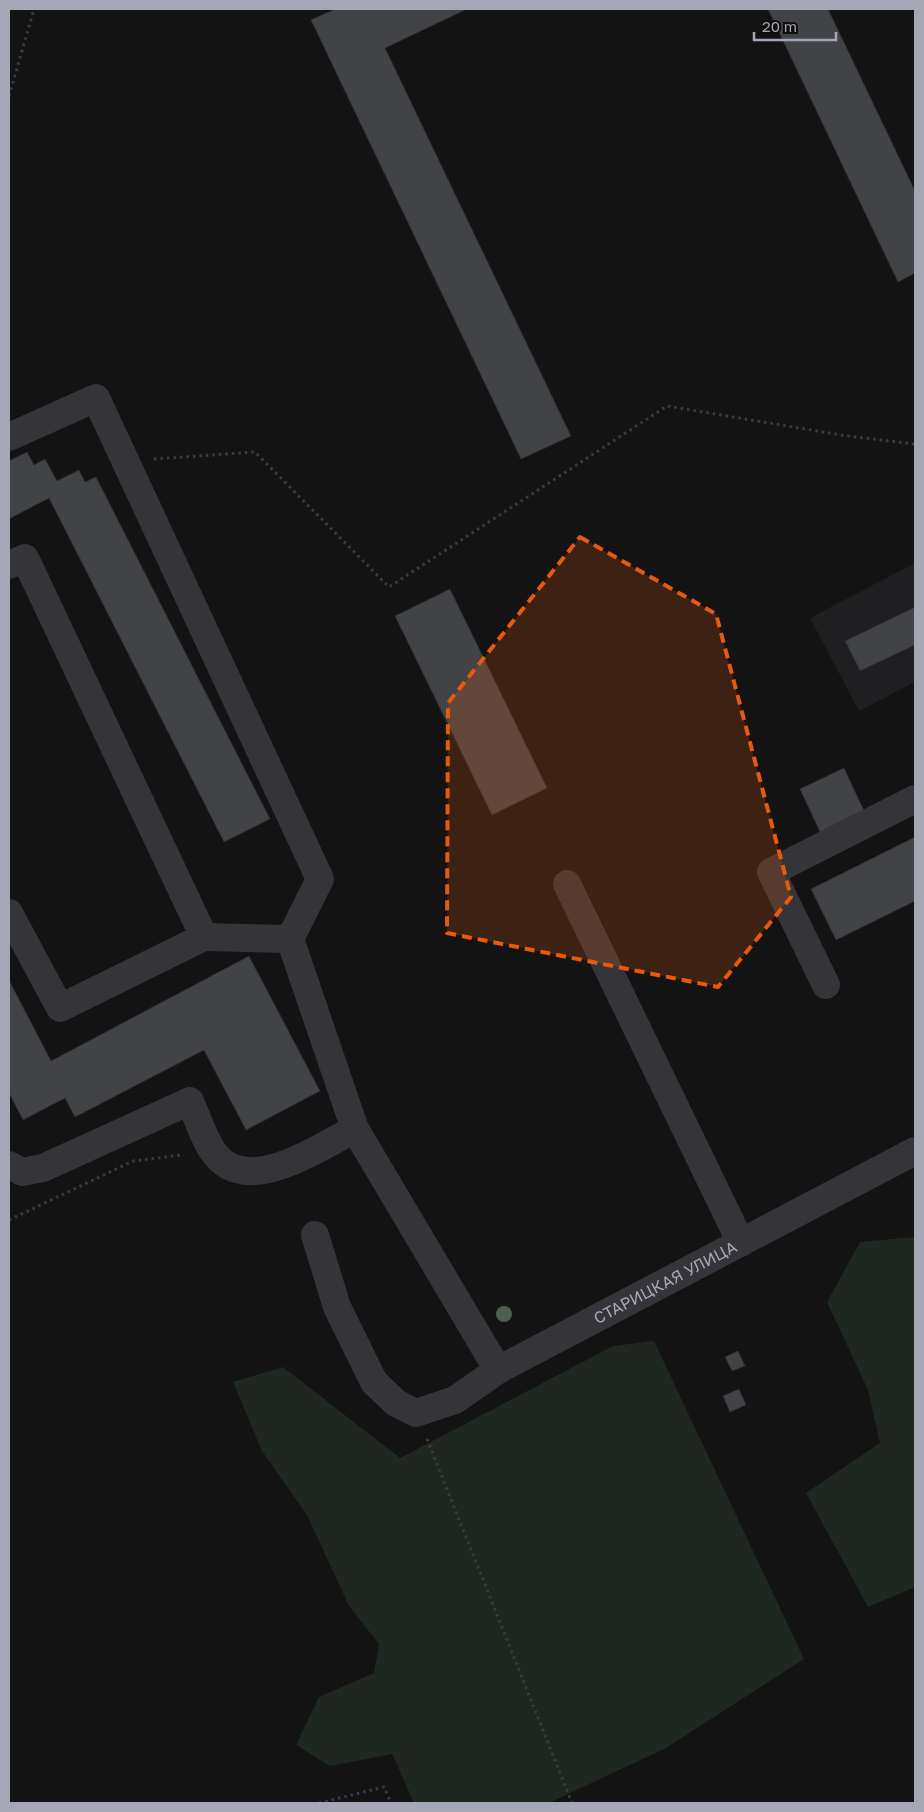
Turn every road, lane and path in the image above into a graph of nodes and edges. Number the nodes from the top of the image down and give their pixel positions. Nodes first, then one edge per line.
1 (34, 9) edge
2 (9, 96) edge
3 (9, 437) edge
4 (915, 444) edge
5 (126, 461) junction
6 (9, 565) edge
7 (915, 799) edge
8 (567, 884) dead end
9 (9, 913) edge
10 (204, 937) junction
11 (290, 938) junction
12 (826, 985) dead end
13 (355, 1129) junction
14 (212, 1150) junction
15 (915, 1151) edge
16 (9, 1165) edge
17 (9, 1220) edge
18 (315, 1235) dead end
19 (741, 1243) junction
20 (498, 1370) junction
21 (416, 1413) junction
22 (319, 1803) edge
23 (391, 1803) edge
24 (572, 1803) edge

1 - 2 path
3 - 5 street
4 - 5 path
5 - 11 street
6 - 10 street
7 - 12 street
8 - 19 street
9 - 10 street
10 - 11 street
11 - 13 street
13 - 14 street
13 - 20 street
14 - 16 street
14 - 17 path
15 - 19 street, СТАРИЦКАЯ УЛИЦА
18 - 21 street
19 - 20 street, СТАРИЦКАЯ УЛИЦА
20 - 21 street, СТАРИЦКАЯ УЛИЦА
21 - 24 path
22 - 23 path

